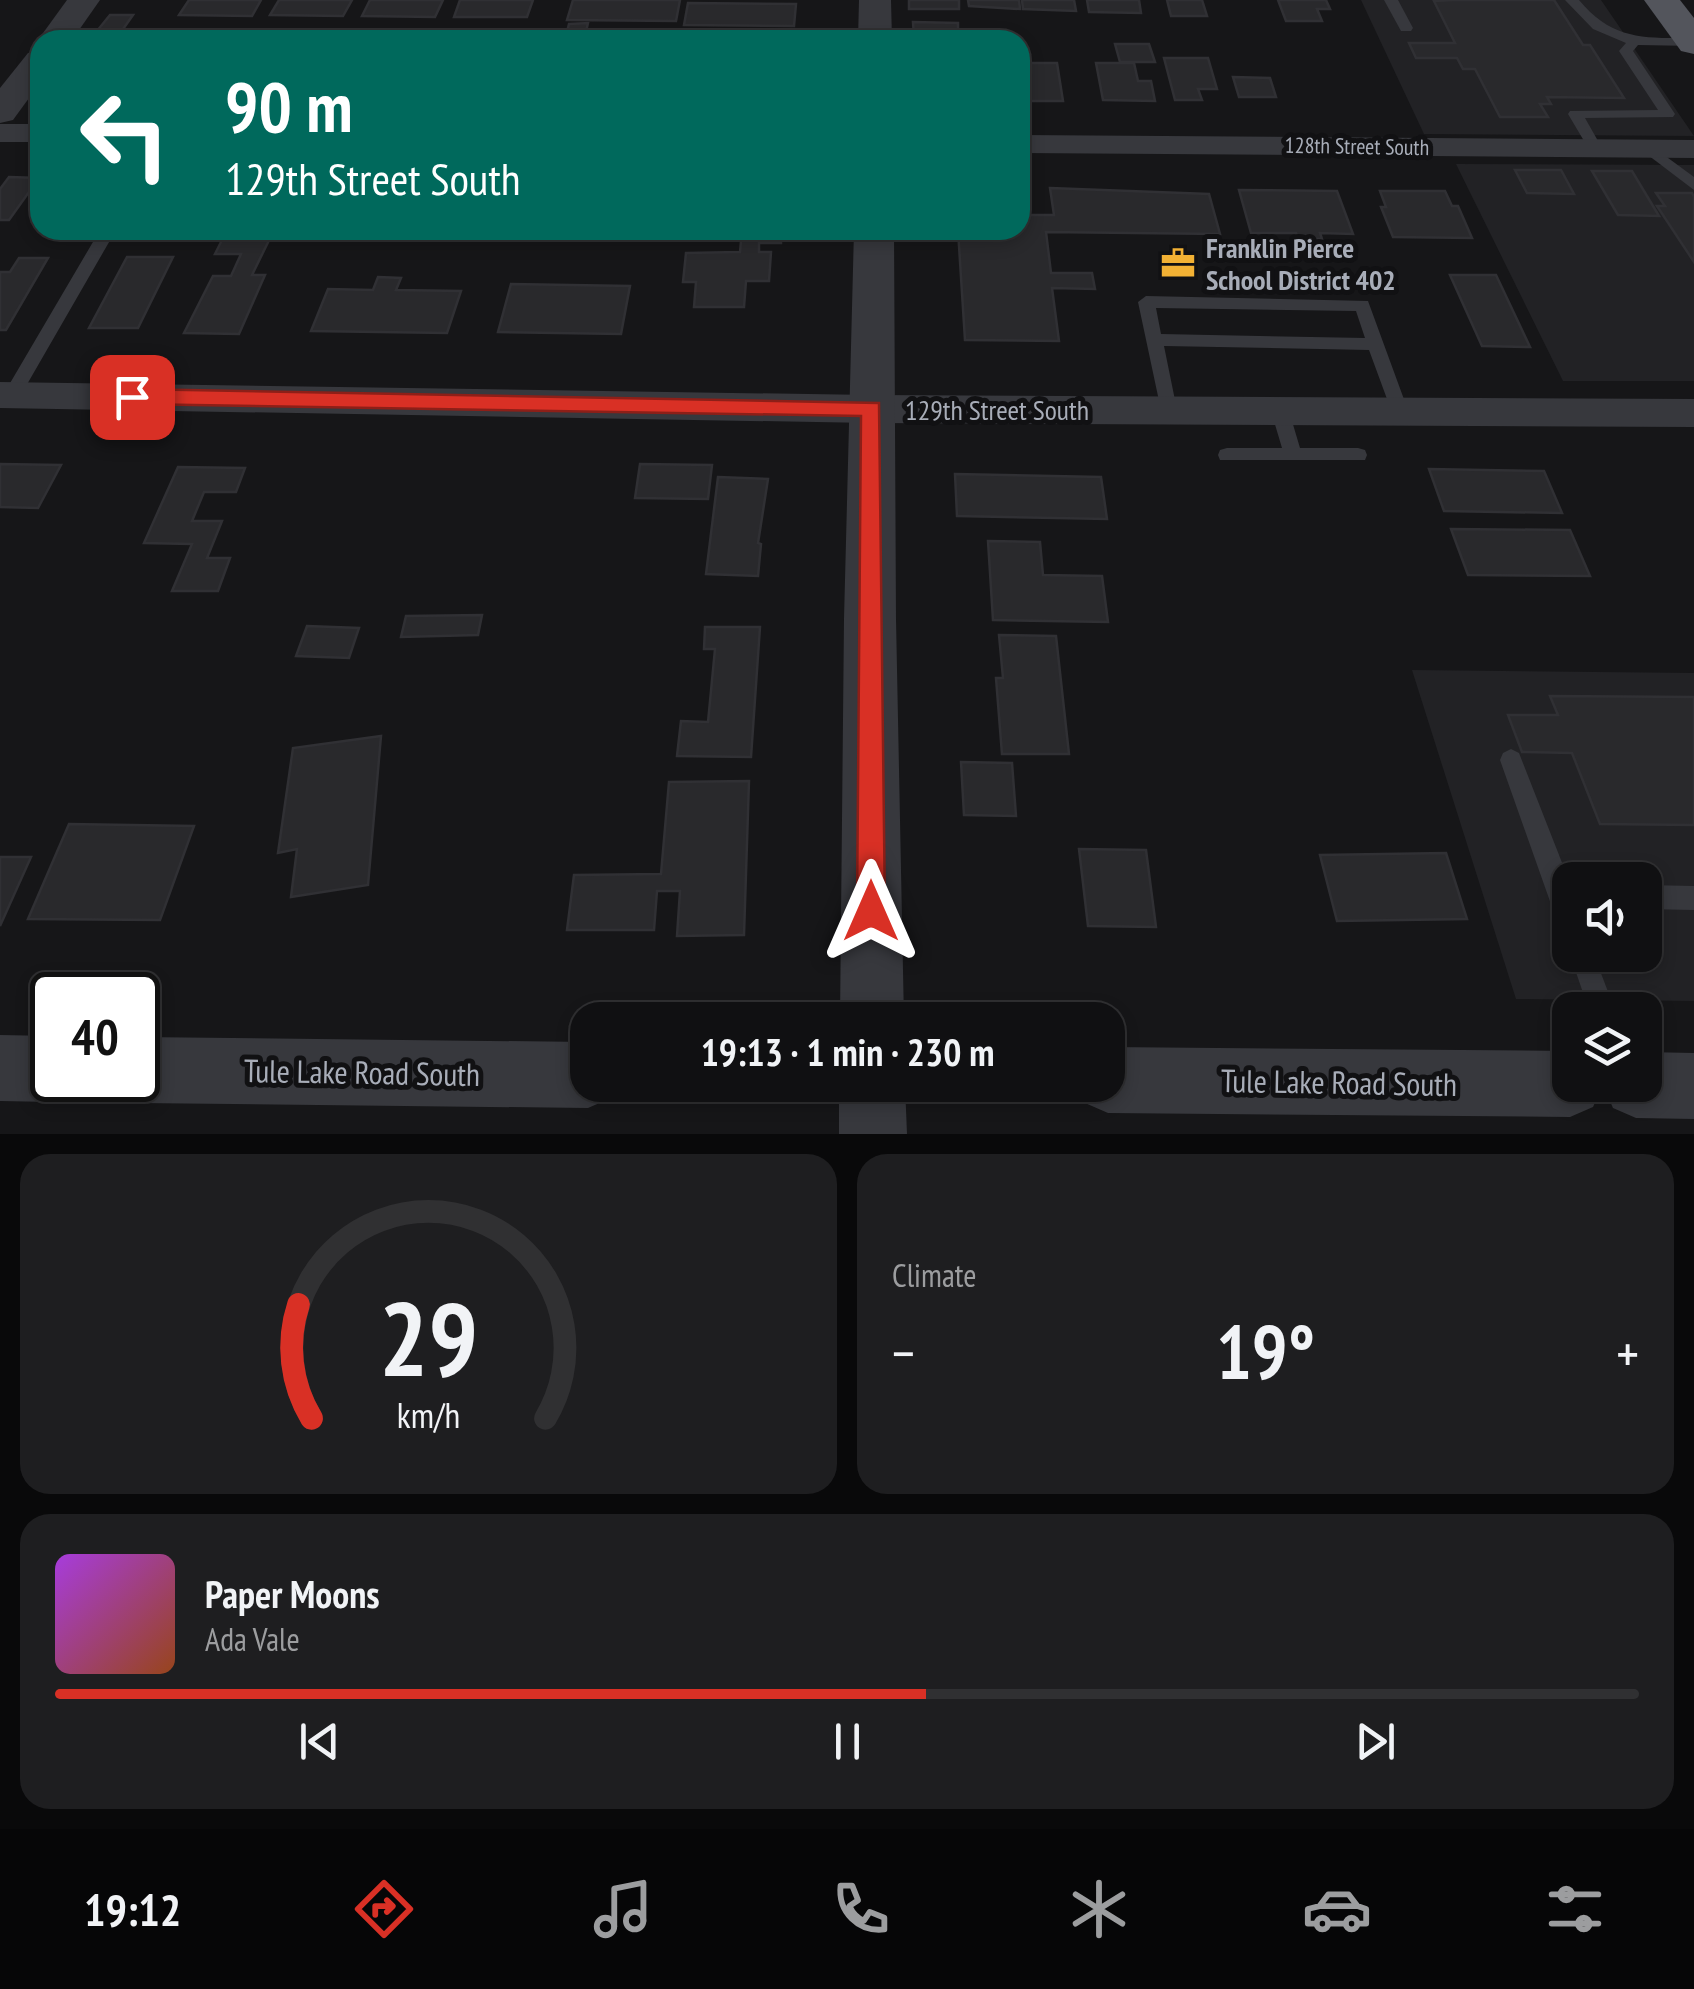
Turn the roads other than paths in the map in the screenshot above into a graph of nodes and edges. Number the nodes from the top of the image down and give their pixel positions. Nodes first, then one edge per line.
1 (84, 0) edge
2 (875, 0) edge
3 (1391, 0) edge
4 (1572, 0) edge
5 (1662, 0) edge
6 (1406, 28) dead end
7 (62, 30) edge
8 (875, 30) edge
9 (1634, 42) junction
10 (1694, 42) edge
11 (30, 73) edge
12 (0, 112) edge
13 (0, 132) edge
14 (30, 133) edge
15 (1030, 144) edge
16 (1595, 148) junction
17 (1649, 149) junction
18 (1694, 149) edge
19 (1694, 185) edge
20 (102, 240) edge
21 (874, 240) edge
22 (1154, 340) junction
23 (1376, 344) junction
24 (6, 395) edge
25 (871, 409) junction
26 (1168, 410) junction
27 (1280, 412) junction
28 (1400, 413) junction
29 (1694, 413) edge
30 (1226, 456) dead end
31 (1293, 456) junction
32 (1358, 456) dead end
33 (1511, 760) dead end
34 (1552, 862) edge
35 (1662, 897) edge
36 (1694, 898) edge
37 (872, 1002) edge
38 (0, 1068) edge
39 (30, 1068) edge
40 (160, 1070) edge
41 (570, 1075) edge
42 (1125, 1080) edge
43 (1552, 1084) edge
44 (1662, 1085) edge
45 (1694, 1086) edge
46 (872, 1102) edge
47 (873, 1134) edge

1 - 7 street
2 - 8 street
3 - 6 lane
4 - 9 lane
5 - 10 main road
9 - 10 lane
9 - 16 lane
11 - 12 street
13 - 14 street
15 - 16 street, 128th Street South
16 - 17 street, 128th Street South
17 - 18 street, 128th Street South
17 - 19 lane
20 - 24 lane
21 - 25 street
22 - 23 lane
22 - 23 lane
22 - 26 lane
23 - 28 lane
24 - 25 street, 129th Street South
25 - 26 street, 129th Street South
25 - 37 street
26 - 27 street, 129th Street South
27 - 28 street, 129th Street South
27 - 31 lane
28 - 29 street, 129th Street South
30 - 31 lane
31 - 32 lane
33 - 34 lane
35 - 36 lane
38 - 39 street
40 - 41 street, Tule Lake Road South
42 - 43 street, Tule Lake Road South
44 - 45 street
46 - 47 street

